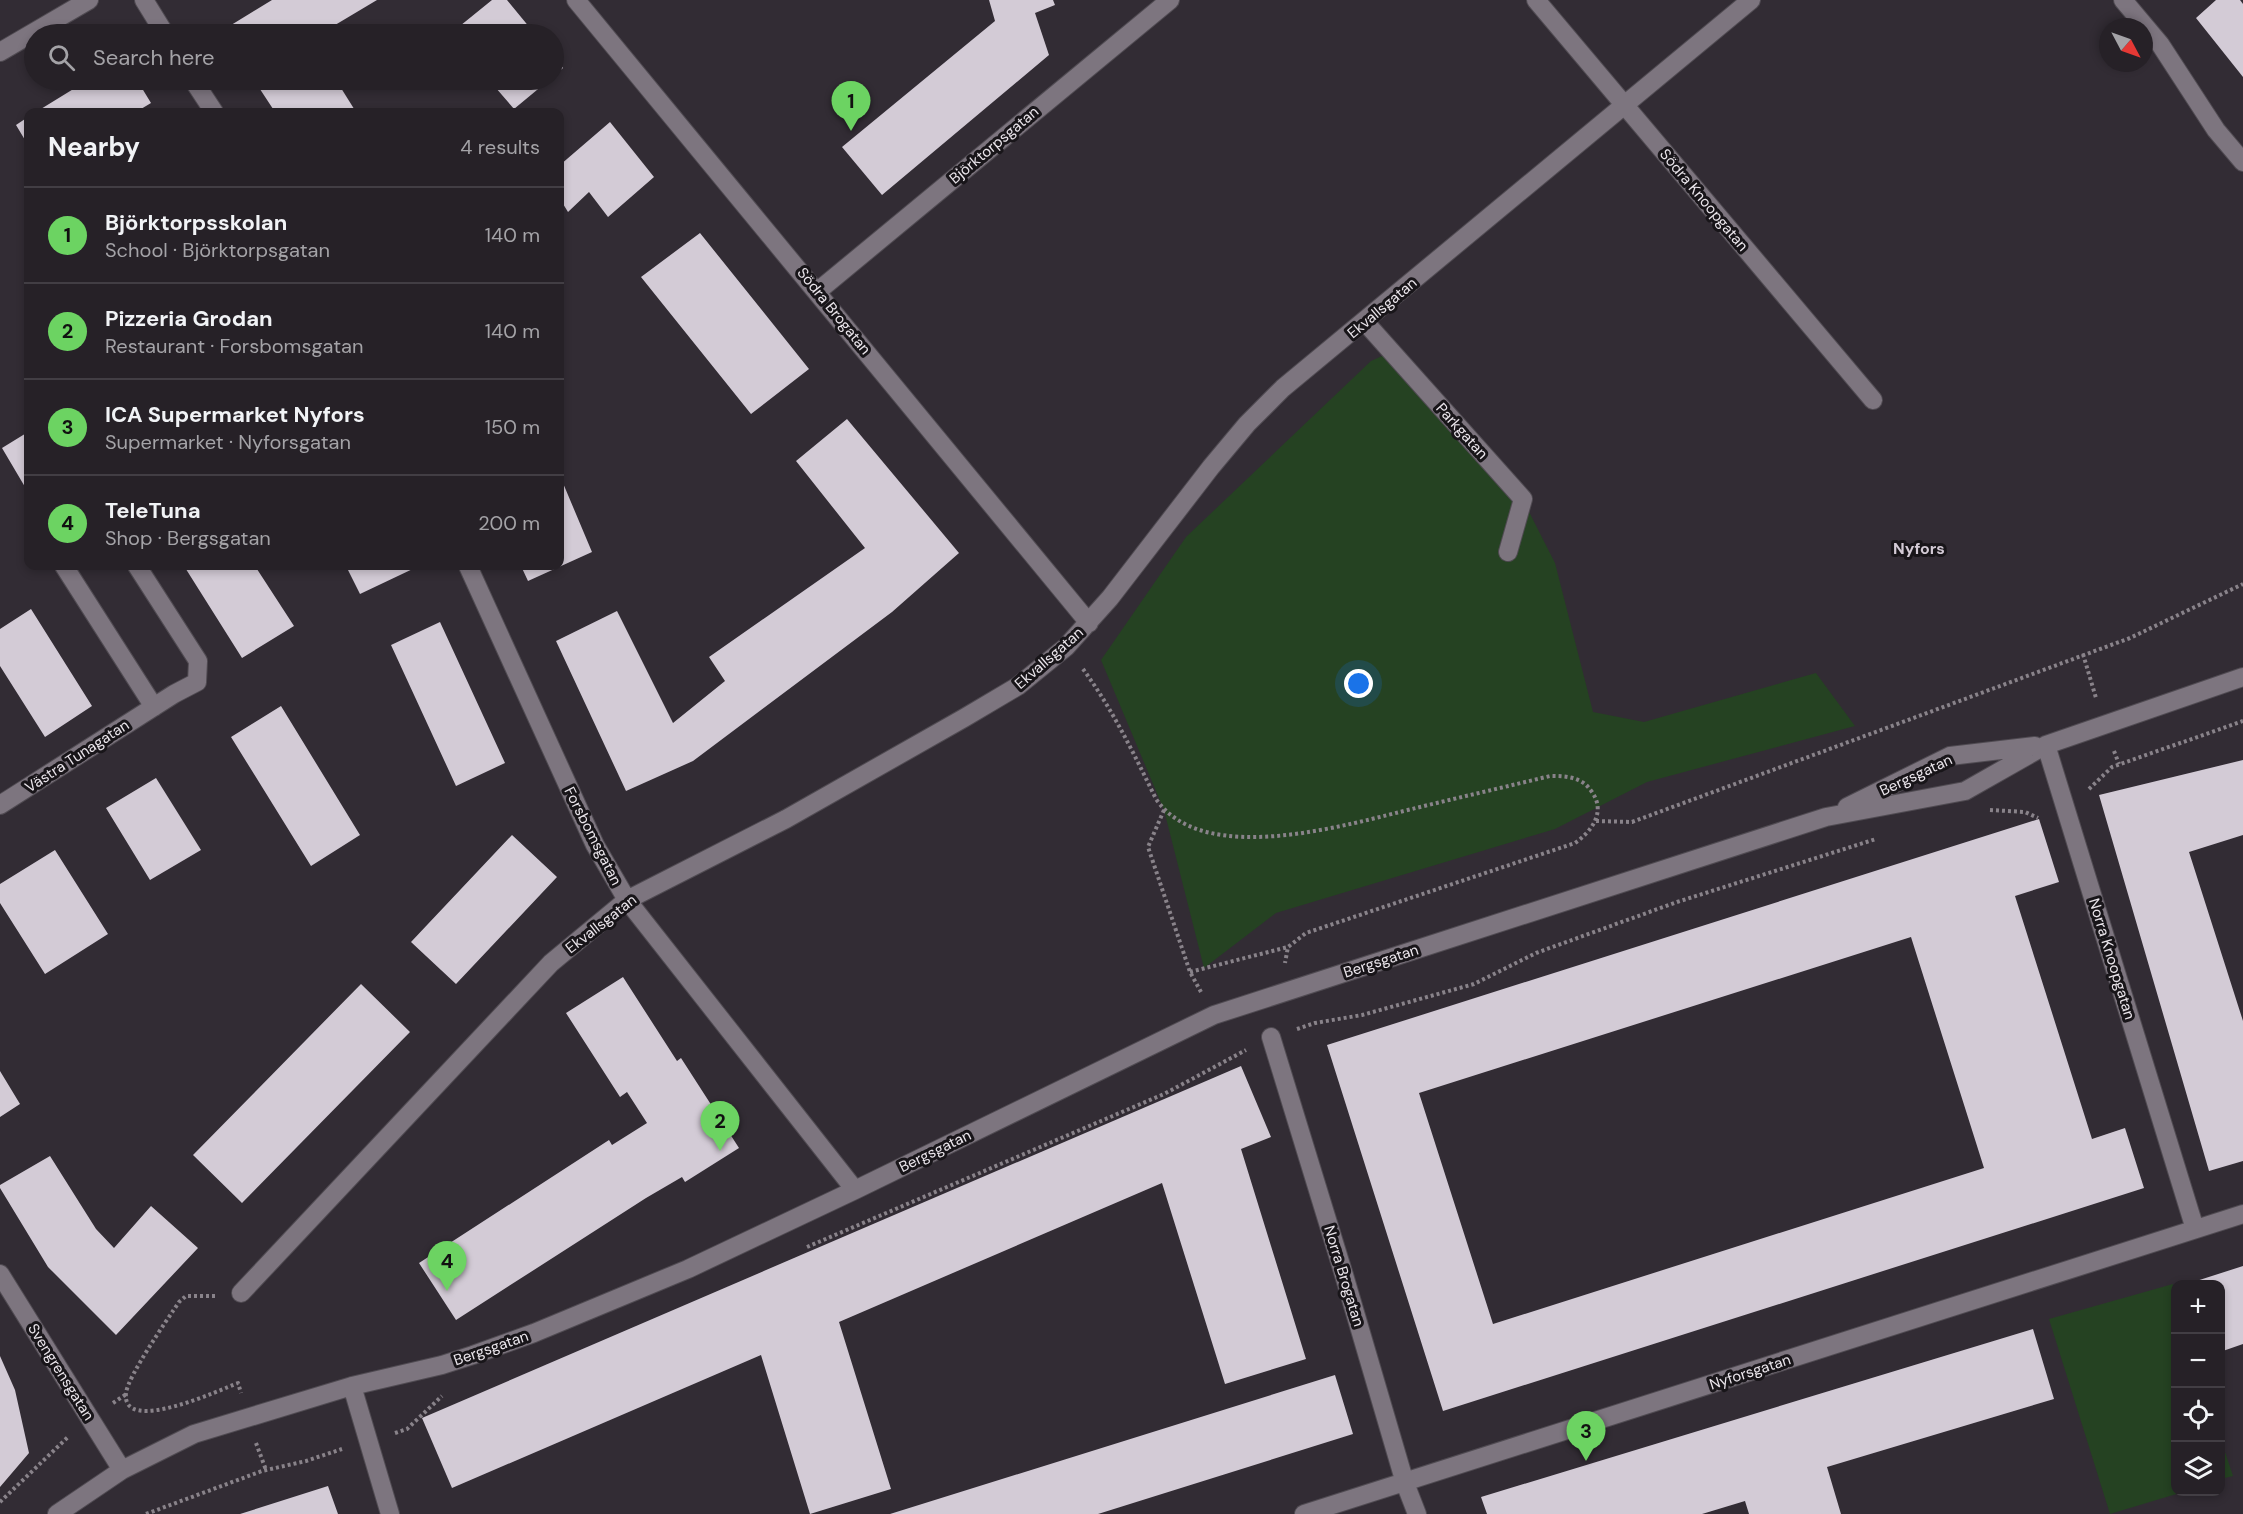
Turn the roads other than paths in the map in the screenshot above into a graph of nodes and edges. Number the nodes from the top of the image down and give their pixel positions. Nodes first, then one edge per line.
1 (89, 0) edge
2 (144, 0) edge
3 (576, 0) edge
4 (1170, 0) edge
5 (1536, 0) edge
6 (1751, 0) edge
7 (2122, 0) edge
8 (48, 24) edge
9 (159, 24) edge
10 (24, 38) edge
11 (0, 52) edge
12 (200, 90) edge
13 (1625, 106) junction
14 (211, 108) edge
15 (2243, 162) edge
16 (818, 291) junction
17 (1365, 322) junction
18 (1873, 400) dead end
19 (1508, 552) dead end
20 (67, 570) edge
21 (140, 570) edge
22 (470, 570) edge
23 (1089, 623) junction
24 (2243, 677) edge
25 (154, 707) junction
26 (2046, 745) junction
27 (0, 806) edge
28 (1826, 817) junction
29 (627, 900) junction
30 (1271, 1037) road end
31 (855, 1190) junction
32 (2243, 1214) edge
33 (2195, 1229) junction
34 (0, 1274) edge
35 (241, 1293) road end
36 (352, 1386) junction
37 (122, 1470) junction
38 (1405, 1484) junction
39 (57, 1514) edge
40 (390, 1514) edge
41 (1304, 1514) edge
42 (1417, 1514) edge

1 - 8 street
2 - 9 street
3 - 16 street, Södra Brogatan
4 - 16 street, Björktorpsgatan
5 - 13 street, Södra Knoopgatan
6 - 13 street, Ekvallsgatan
7 - 15 street
10 - 11 street
12 - 14 street
13 - 17 street, Ekvallsgatan
13 - 18 street, Södra Knoopgatan
16 - 23 street, Södra Brogatan
17 - 19 street, Parkgatan
17 - 23 street, Ekvallsgatan
20 - 25 street
21 - 25 street, Västra Tunagatan
22 - 29 street, Forsbomsgatan
23 - 29 street, Ekvallsgatan
24 - 26 street, Bergsgatan
25 - 27 street, Västra Tunagatan
26 - 28 street, Bergsgatan
26 - 28 street, Bergsgatan
26 - 33 street, Norra Knoopgatan
28 - 31 street, Bergsgatan
29 - 31 street, Forsbomsgatan
29 - 35 street, Ekvallsgatan
30 - 38 street, Norra Brogatan
31 - 36 street, Bergsgatan
32 - 33 street, Nyforsgatan
33 - 38 street, Nyforsgatan
34 - 37 street, Svengrensgatan
36 - 37 street, Bergsgatan
36 - 40 street
37 - 39 street, Bergsgatan
38 - 41 street, Nyforsgatan
38 - 42 street, Norra Brogatan

